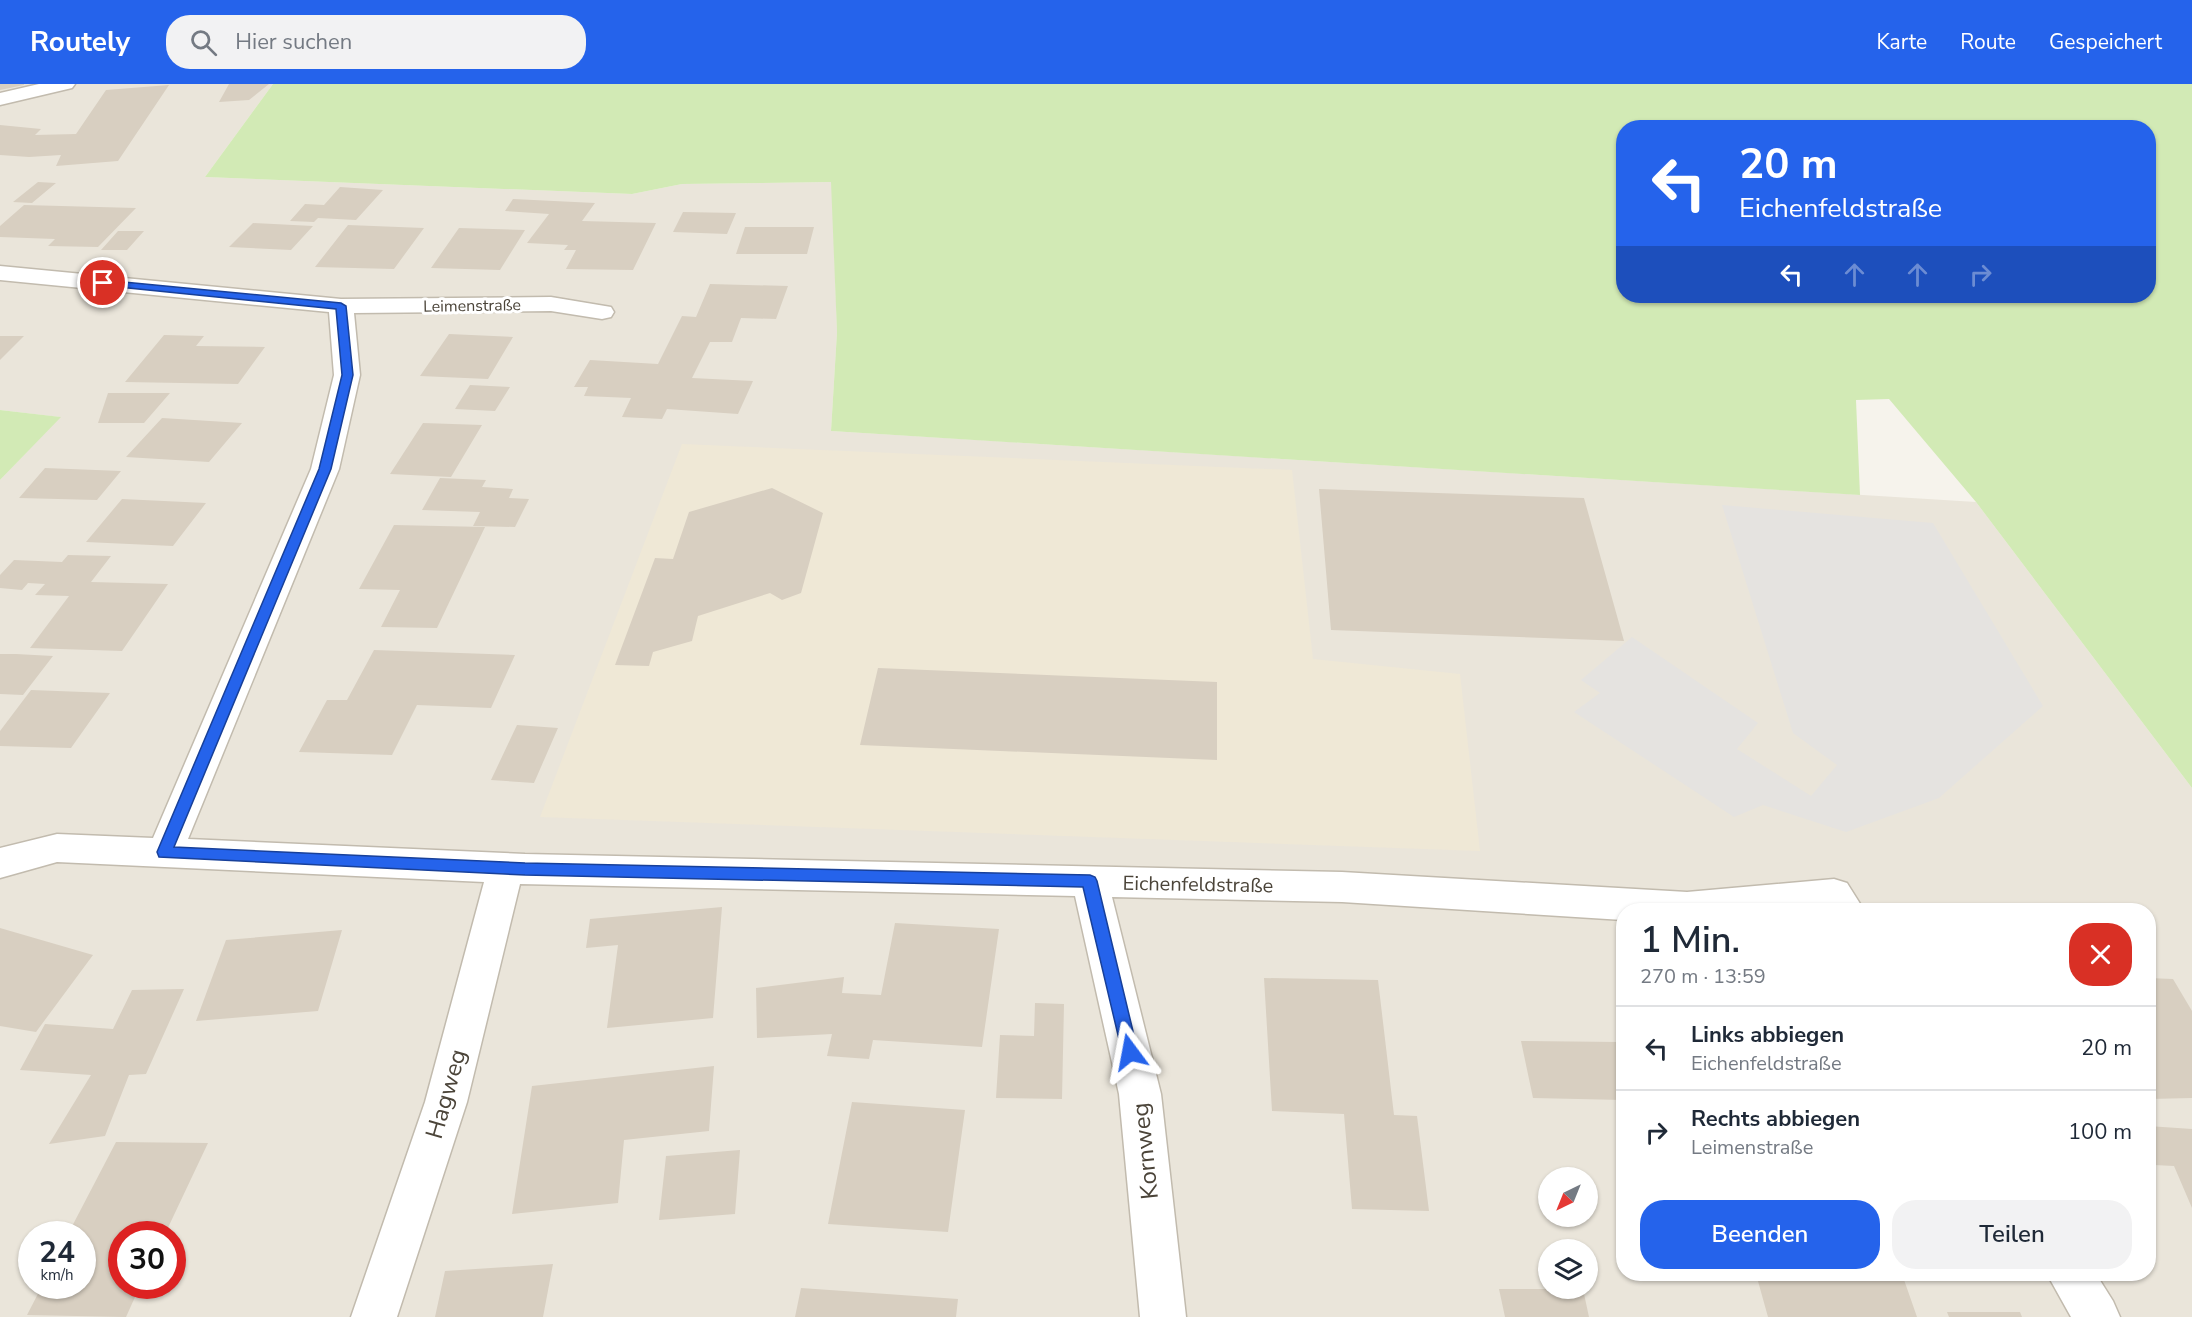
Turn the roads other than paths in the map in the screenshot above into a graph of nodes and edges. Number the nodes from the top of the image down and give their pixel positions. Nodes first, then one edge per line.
1 (65, 84) edge
2 (0, 99) edge
3 (0, 273) edge
4 (341, 306) junction
5 (602, 312) dead end
6 (165, 852) junction
7 (0, 863) edge
8 (506, 868) junction
9 (1090, 881) junction
10 (1839, 902) edge
11 (1814, 903) edge
12 (1616, 904) edge
13 (2074, 1281) edge
14 (374, 1317) edge
15 (1163, 1317) edge
16 (2097, 1317) edge

1 - 2 street
3 - 4 street, Leimenstraße
4 - 5 street, Leimenstraße
4 - 6 street
6 - 7 street, Eichenfeldstraße
6 - 8 street, Eichenfeldstraße
8 - 9 street, Eichenfeldstraße
8 - 14 street, Hagweg
9 - 12 street, Eichenfeldstraße
9 - 15 street, Kornweg
10 - 11 street, Eichenfeldstraße
13 - 16 street

